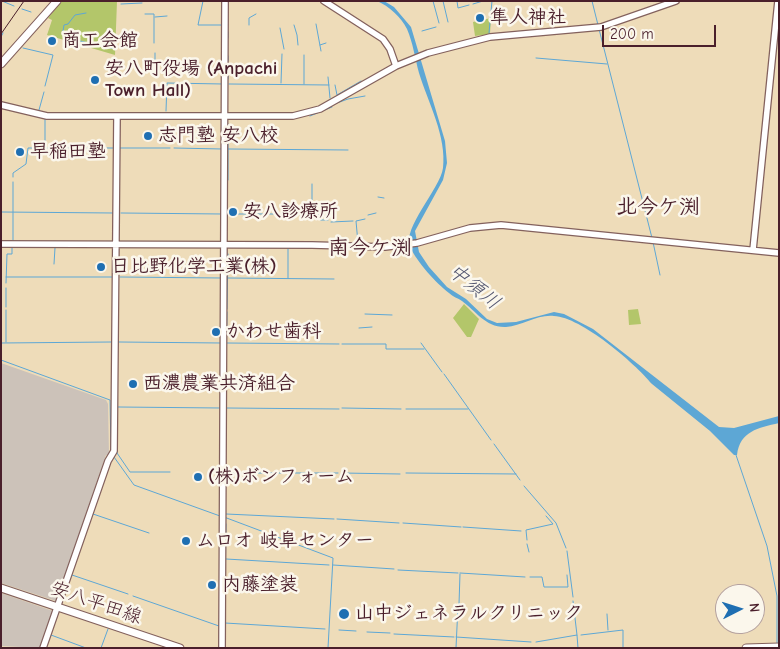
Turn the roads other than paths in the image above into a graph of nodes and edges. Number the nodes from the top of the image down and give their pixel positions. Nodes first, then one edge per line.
1 (57, 1) edge
2 (224, 1) edge
3 (324, 1) edge
4 (676, 1) edge
5 (778, 1) edge
6 (1, 64) edge
7 (396, 66) junction
8 (1, 106) edge
9 (117, 116) junction
10 (225, 117) junction
11 (1, 244) edge
12 (116, 245) junction
13 (224, 246) junction
14 (753, 250) junction
15 (779, 253) edge
16 (1, 588) edge
17 (57, 607) junction
18 (779, 647) edge
19 (43, 648) edge
20 (180, 648) edge
21 (222, 648) edge
22 (746, 648) edge

1 - 6 main road
2 - 10 street
3 - 7 street
4 - 7 street
5 - 14 street
7 - 10 street
8 - 9 street
9 - 10 street
9 - 12 street
10 - 13 street
11 - 12 street
12 - 13 street
12 - 17 street
13 - 14 street
13 - 21 street
14 - 15 street
16 - 17 main road, 安八平田線
17 - 19 street
17 - 20 main road, 安八平田線
18 - 22 main road

